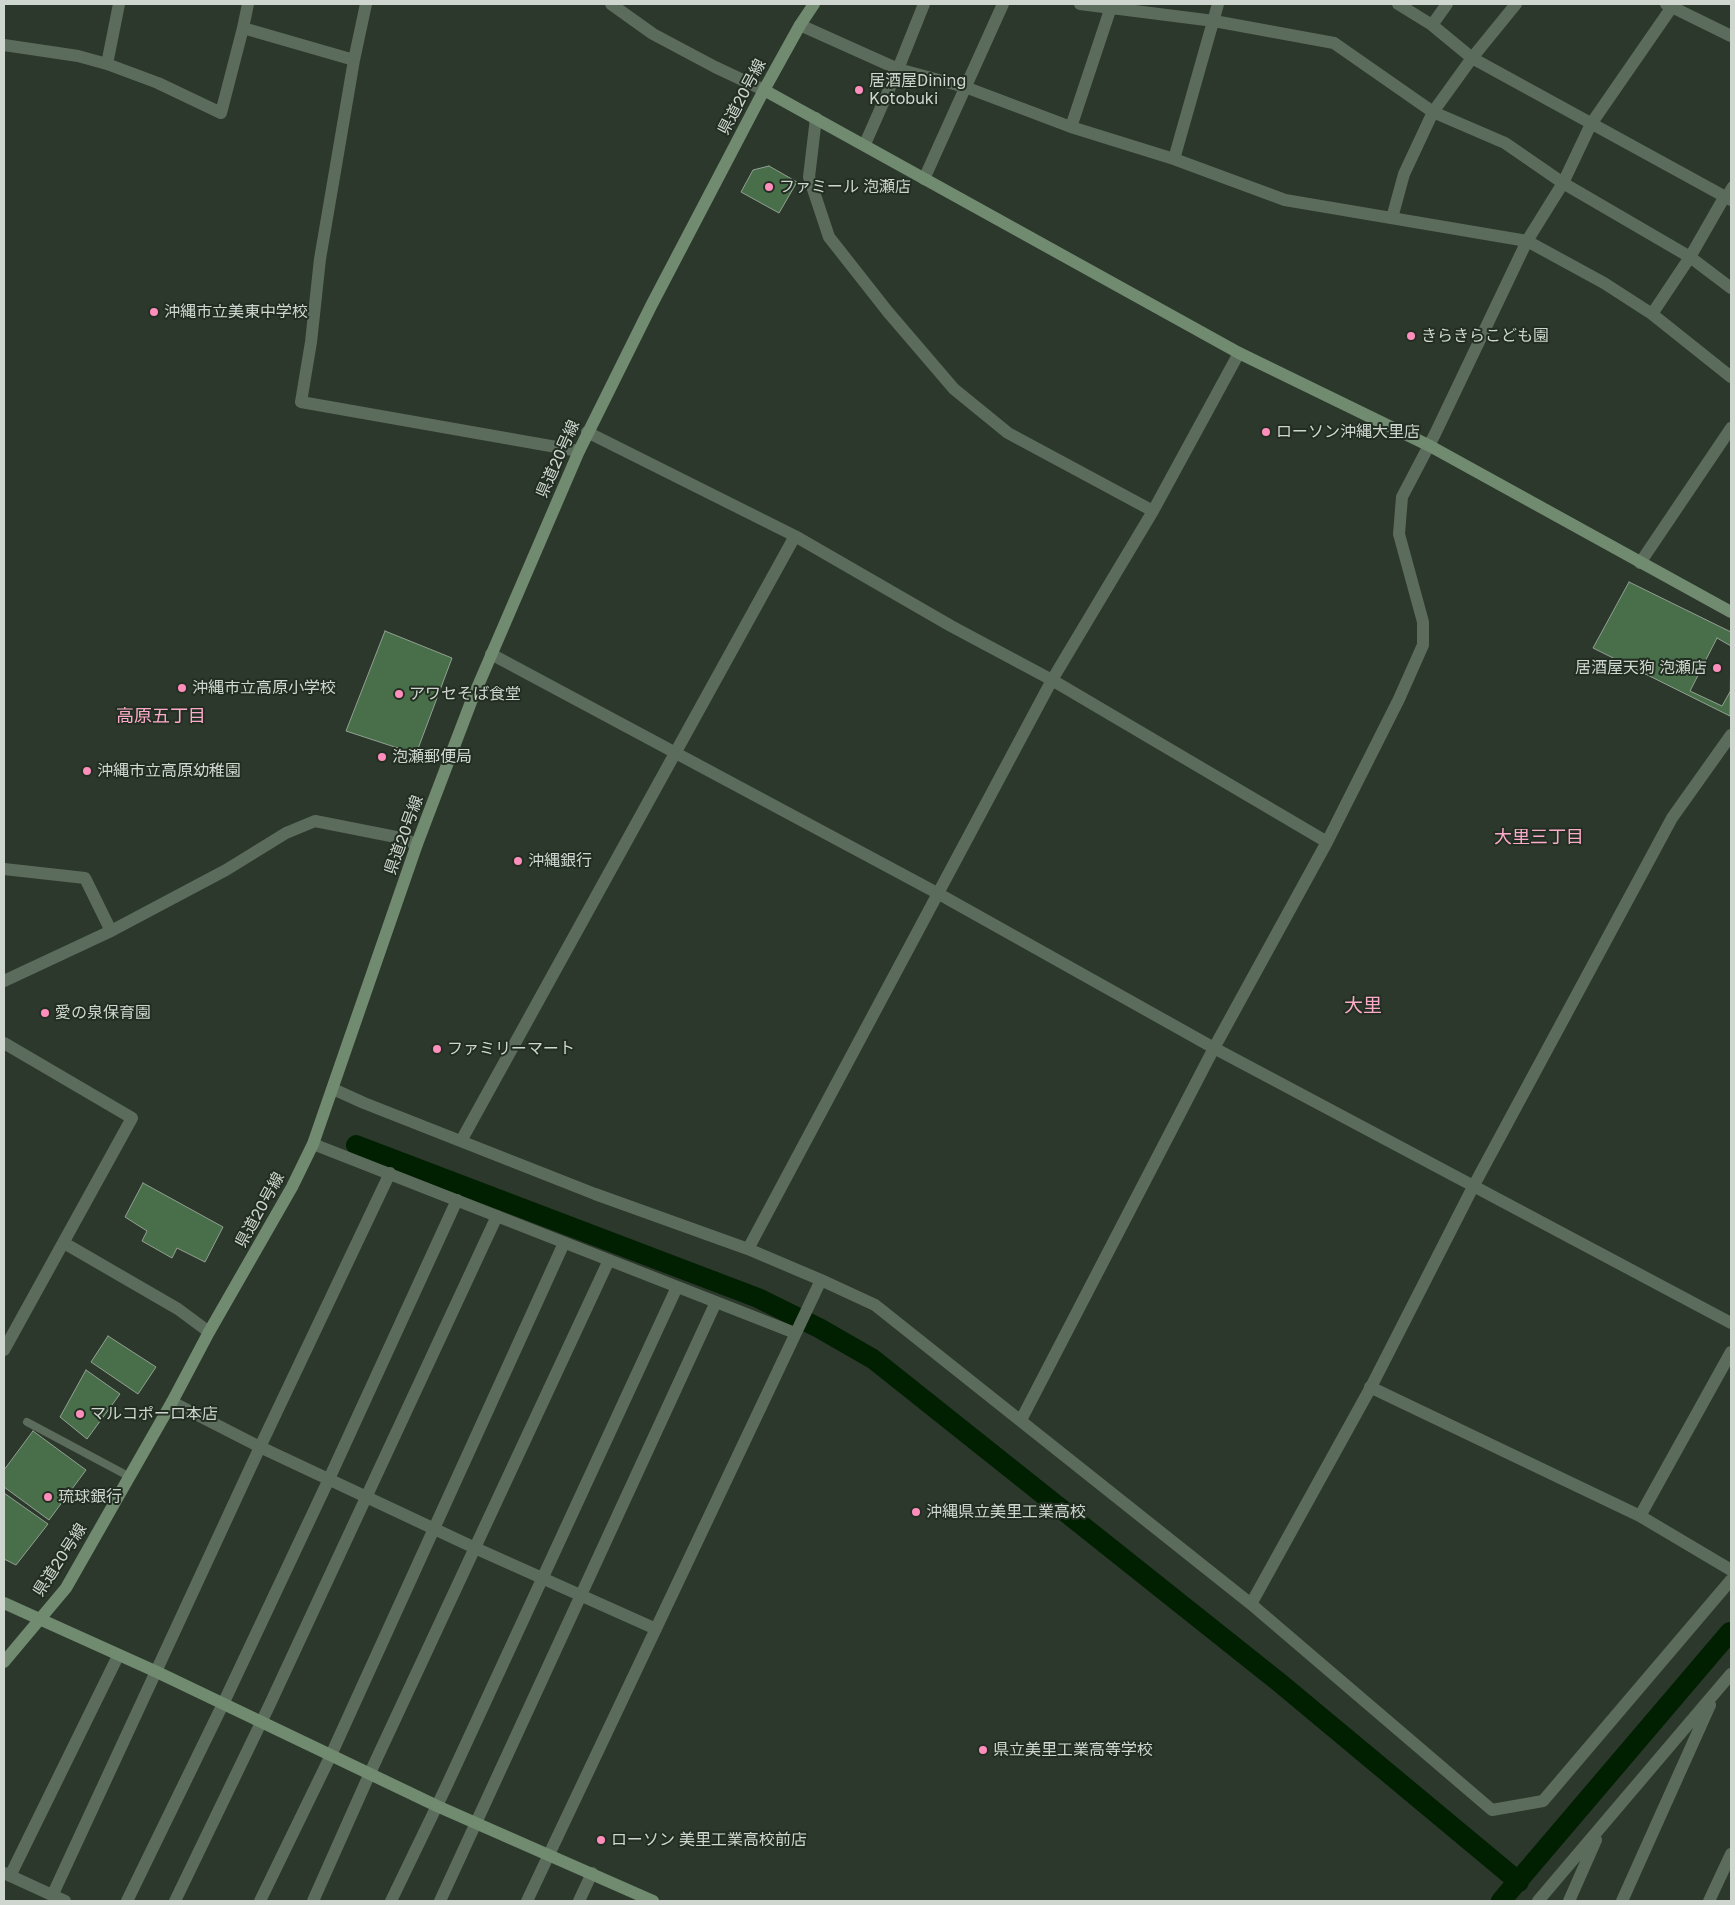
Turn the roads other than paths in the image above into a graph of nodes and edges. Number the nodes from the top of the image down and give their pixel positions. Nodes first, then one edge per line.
1 (119, 4) edge
2 (248, 4) edge
3 (366, 4) edge
4 (611, 4) edge
5 (814, 4) edge
6 (924, 4) edge
7 (1003, 4) edge
8 (1080, 4) edge
9 (1218, 4) edge
10 (1398, 4) edge
11 (1447, 4) edge
12 (1516, 4) edge
13 (1670, 5) edge
14 (1112, 6) edge
15 (1214, 21) junction
16 (800, 25) junction
17 (1432, 25) junction
18 (243, 28) junction
19 (1731, 36) edge
20 (4, 46) edge
21 (1472, 58) junction
22 (354, 60) junction
23 (107, 64) junction
24 (898, 69) junction
25 (965, 87) junction
26 (764, 90) junction
27 (1432, 112) junction
28 (816, 118) junction
29 (1591, 124) junction
30 (1071, 127) junction
31 (865, 144) junction
32 (1174, 159) junction
33 (924, 179) junction
34 (1563, 183) junction
35 (1729, 194) edge
36 (1392, 218) junction
37 (1527, 241) junction
38 (1690, 257) junction
39 (1731, 288) edge
40 (1652, 314) junction
41 (1239, 353) junction
42 (1731, 377) edge
43 (1731, 428) edge
44 (587, 432) junction
45 (1430, 446) junction
46 (579, 451) junction
47 (1153, 511) junction
48 (795, 536) junction
49 (1640, 563) junction
50 (1731, 612) edge
51 (491, 654) junction
52 (1052, 680) junction
53 (1731, 735) edge
54 (674, 754) junction
55 (1327, 842) junction
56 (417, 844) junction
57 (4, 870) edge
58 (939, 894) junction
59 (111, 931) junction
60 (4, 981) edge
61 (4, 1043) edge
62 (1214, 1048) junction
63 (333, 1089) junction
64 (461, 1141) junction
65 (313, 1144) junction
66 (390, 1173) junction
67 (1473, 1187) junction
68 (457, 1200) junction
69 (497, 1216) junction
70 (64, 1243) junction
71 (564, 1243) junction
72 (748, 1249) junction
73 (609, 1260) junction
74 (821, 1280) junction
75 (677, 1287) junction
76 (716, 1302) junction
77 (1731, 1323) edge
78 (210, 1332) junction
79 (794, 1333) junction
80 (4, 1350) edge
81 (1731, 1352) edge
82 (1370, 1388) junction
83 (172, 1402) junction
84 (1020, 1420) junction
85 (27, 1422) dead end
86 (260, 1447) junction
87 (130, 1477) junction
88 (328, 1479) junction
89 (367, 1497) junction
90 (1640, 1516) junction
91 (435, 1528) junction
92 (475, 1548) junction
93 (1731, 1570) edge
94 (543, 1579) junction
95 (1731, 1580) edge
96 (582, 1596) junction
97 (4, 1604) edge
98 (1252, 1604) junction
99 (40, 1620) junction
100 (656, 1629) junction
101 (118, 1656) junction
102 (4, 1662) edge
103 (157, 1672) junction
104 (1731, 1674) edge
105 (1716, 1692) junction
106 (222, 1704) junction
107 (262, 1722) junction
108 (331, 1755) junction
109 (370, 1773) junction
110 (437, 1806) junction
111 (477, 1823) junction
112 (1601, 1828) junction
113 (1731, 1854) edge
114 (549, 1855) junction
115 (592, 1873) junction
116 (7, 1874) edge
117 (52, 1896) junction
118 (65, 1901) edge
119 (127, 1901) edge
120 (175, 1901) edge
121 (260, 1901) edge
122 (313, 1901) edge
123 (391, 1901) edge
124 (440, 1901) edge
125 (527, 1901) edge
126 (579, 1901) edge
127 (653, 1901) edge
128 (1538, 1901) edge
129 (1569, 1901) edge
130 (1622, 1901) edge
131 (1709, 1901) edge

1 - 23 street
2 - 18 street
3 - 22 street
4 - 26 street
5 - 16 main road, 県道20号線
6 - 24 street
7 - 25 street
8 - 14 street
9 - 15 street
10 - 17 street
11 - 17 street
12 - 21 street
13 - 19 street
13 - 29 street
14 - 15 street
14 - 30 street
15 - 27 street
15 - 32 street
16 - 24 street
16 - 26 main road, 県道20号線
17 - 21 street
18 - 22 street
18 - 23 street
20 - 23 street
21 - 27 street
21 - 29 street
22 - 46 street
24 - 25 street
24 - 31 street
25 - 30 street
25 - 33 street
26 - 28 main road
26 - 44 main road, 県道20号線
27 - 34 street
27 - 36 street
28 - 31 main road
28 - 47 street
29 - 34 street
29 - 35 street
30 - 32 street
31 - 33 main road
32 - 36 street
33 - 41 main road
34 - 37 street
34 - 38 street
35 - 38 street
36 - 37 street
37 - 40 street
37 - 45 street
38 - 39 street
38 - 40 street
40 - 42 street
41 - 45 main road
41 - 47 street
43 - 49 street
44 - 46 main road, 県道20号線
44 - 48 street
45 - 49 main road
45 - 55 street
46 - 51 main road, 県道20号線
47 - 52 street
48 - 52 street
48 - 54 street
49 - 50 main road
51 - 54 street
51 - 56 main road, 県道20号線
52 - 55 street
52 - 58 street
53 - 67 street
54 - 58 street
54 - 64 street
55 - 62 street
56 - 59 street
56 - 63 main road, 県道20号線
57 - 59 street
58 - 62 street
58 - 72 street
59 - 60 street
61 - 70 street
62 - 67 street
62 - 84 street
63 - 64 street
63 - 65 main road, 県道20号線
64 - 72 street
65 - 66 street
65 - 78 main road, 県道20号線
66 - 68 street
66 - 86 street
67 - 77 street
67 - 82 street
68 - 69 street
68 - 88 street
69 - 71 street
69 - 89 street
70 - 78 street
70 - 80 street
71 - 73 street
71 - 91 street
72 - 74 street
73 - 75 street
73 - 92 street
74 - 79 street
74 - 84 street
75 - 76 street
75 - 94 street
76 - 79 street
76 - 96 street
78 - 83 main road, 県道20号線
79 - 100 street
81 - 90 street
82 - 90 street
82 - 98 street
83 - 86 street
83 - 87 main road, 県道20号線
84 - 98 street
85 - 87 lane
86 - 88 street
86 - 103 street
87 - 99 main road, 県道20号線
88 - 89 street
88 - 106 street
89 - 91 street
89 - 107 street
90 - 93 street
91 - 92 street
91 - 108 street
92 - 94 street
92 - 109 street
94 - 96 street
94 - 110 street
95 - 98 street
96 - 100 street
96 - 111 street
97 - 99 main road
99 - 101 main road
99 - 102 main road, 県道20号線
100 - 114 street
101 - 103 main road
101 - 116 street
103 - 106 main road
103 - 117 street
104 - 105 street
105 - 112 street
105 - 130 street
106 - 107 main road
106 - 119 street
107 - 108 main road
107 - 120 street
108 - 109 main road
108 - 121 street
109 - 110 main road
109 - 122 street
110 - 111 main road
110 - 123 street
111 - 114 main road
111 - 124 street
112 - 128 street
112 - 129 street
113 - 131 street
114 - 115 main road
114 - 125 street
115 - 126 street
115 - 127 main road
116 - 117 street
117 - 118 street

